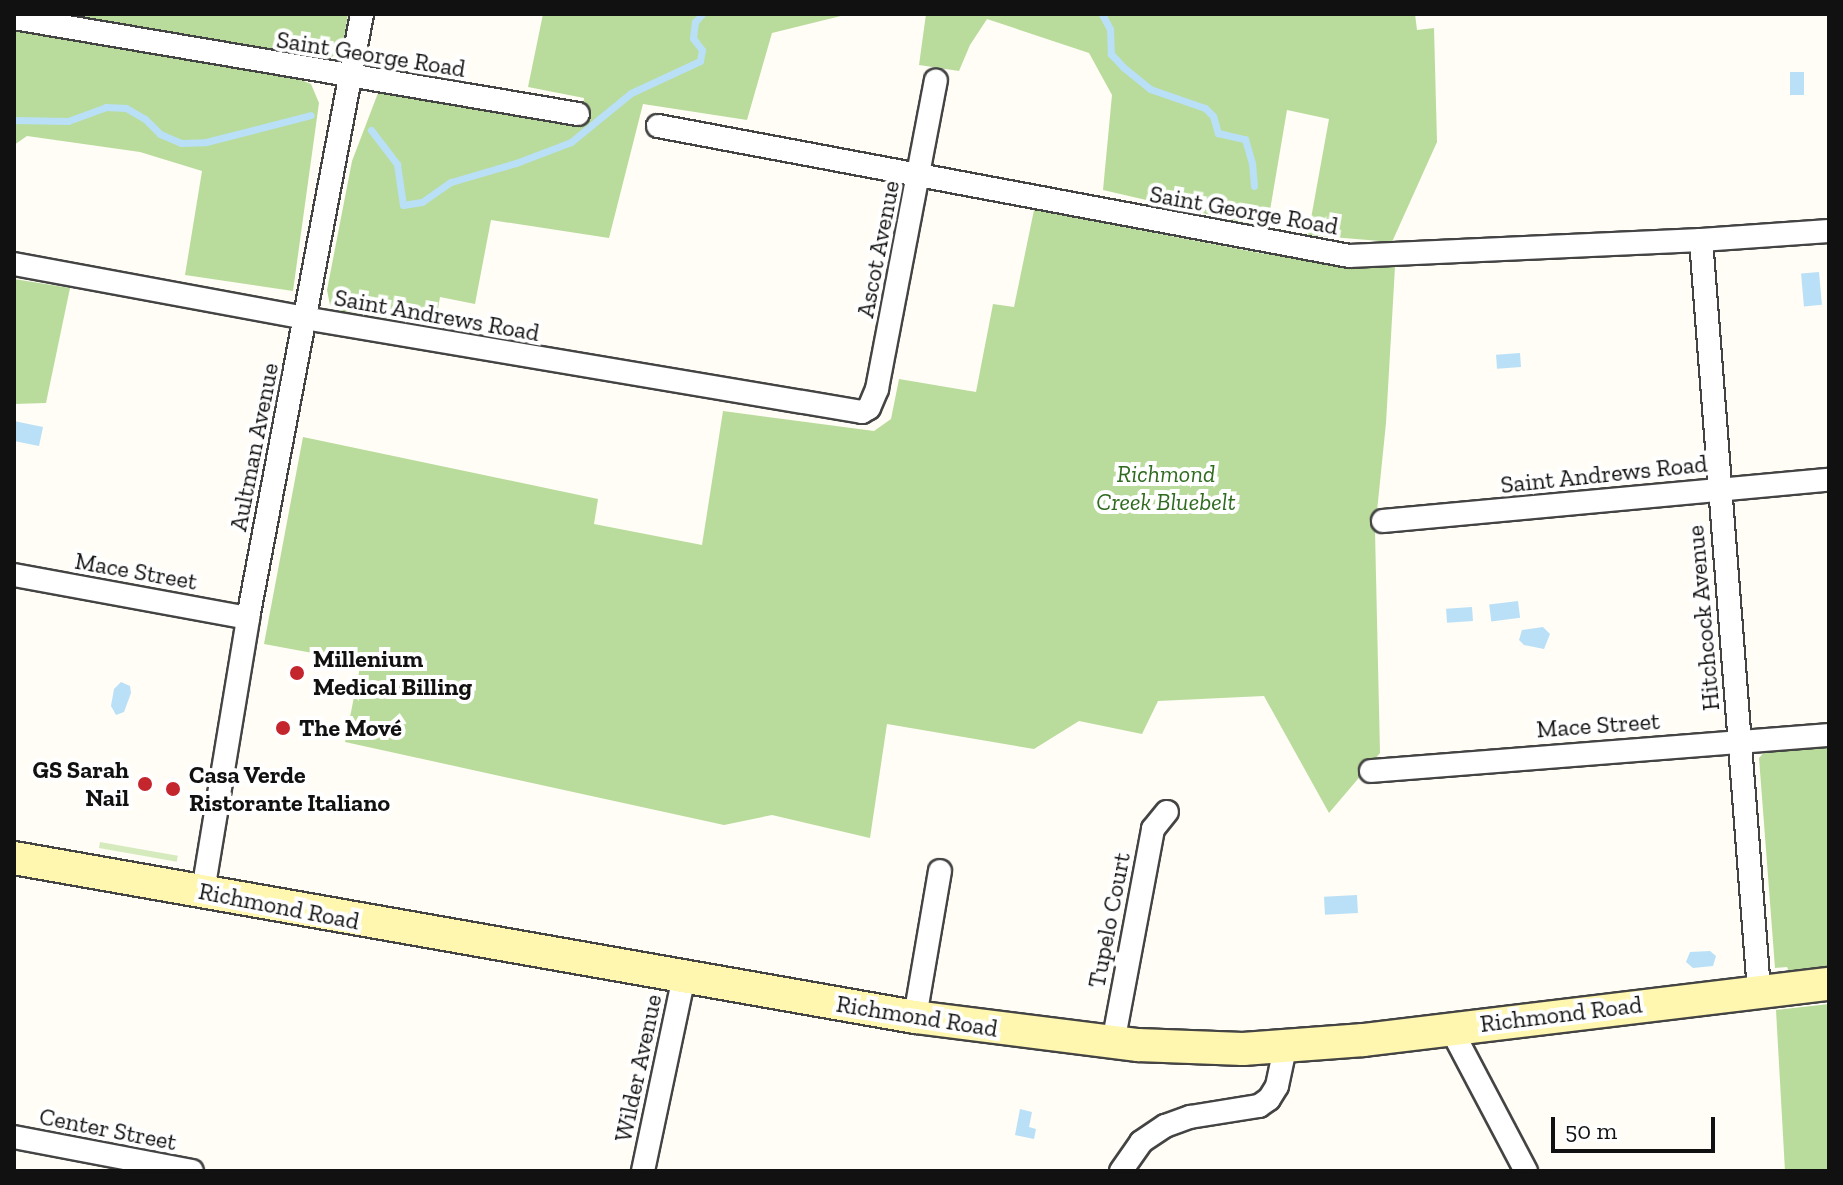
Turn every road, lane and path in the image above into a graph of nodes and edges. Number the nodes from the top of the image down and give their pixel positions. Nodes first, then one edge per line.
1 (362, 14) edge
2 (14, 18) edge
3 (350, 78) junction
4 (936, 81) dead end
5 (578, 114) dead end
6 (658, 126) dead end
7 (919, 176) junction
8 (1829, 231) edge
9 (1701, 240) junction
10 (14, 264) edge
11 (304, 318) junction
12 (853, 412) joint
13 (1829, 480) edge
14 (1719, 488) junction
15 (1383, 521) dead end
16 (14, 575) edge
17 (248, 618) junction
18 (1829, 735) edge
19 (1739, 741) junction
20 (1371, 771) dead end
21 (1167, 812) dead end
22 (14, 858) edge
23 (940, 871) dead end
24 (203, 891) junction
25 (684, 977) junction
26 (1829, 984) edge
27 (1759, 991) junction
28 (915, 1017) junction
29 (1450, 1027) junction
30 (1113, 1043) junction
31 (1285, 1047) junction
32 (14, 1137) edge
33 (192, 1171) edge
34 (643, 1171) edge
35 (1121, 1171) edge
36 (1526, 1171) edge

1 - 3 street, Aultman Avenue
2 - 3 street, Saint George Road
3 - 5 street, Saint George Road
3 - 11 street, Aultman Avenue
4 - 7 street, Ascot Avenue
6 - 7 street, Saint George Road
7 - 9 street, Saint George Road
7 - 12 street, Ascot Avenue
8 - 9 street, Saint George Road
9 - 14 street, Hitchcock Avenue
10 - 11 street, Saint Andrews Road
11 - 12 street, Saint Andrews Road
11 - 17 street, Aultman Avenue
13 - 14 street, Saint Andrews Road
14 - 15 street, Saint Andrews Road
14 - 19 street, Hitchcock Avenue
16 - 17 street, Mace Street
17 - 24 street, Aultman Avenue
18 - 19 street, Mace Street
19 - 20 street, Mace Street
19 - 27 street, Hitchcock Avenue
21 - 30 street, Tupelo Court
22 - 24 street, Richmond Road
23 - 28 street
24 - 25 street, Richmond Road
25 - 28 street, Richmond Road
25 - 34 street, Wilder Avenue
26 - 27 street, Richmond Road
27 - 29 street, Richmond Road
28 - 30 street, Richmond Road
29 - 31 street, Richmond Road
29 - 36 street
30 - 31 street, Richmond Road
31 - 35 street
32 - 33 street, Center Street

